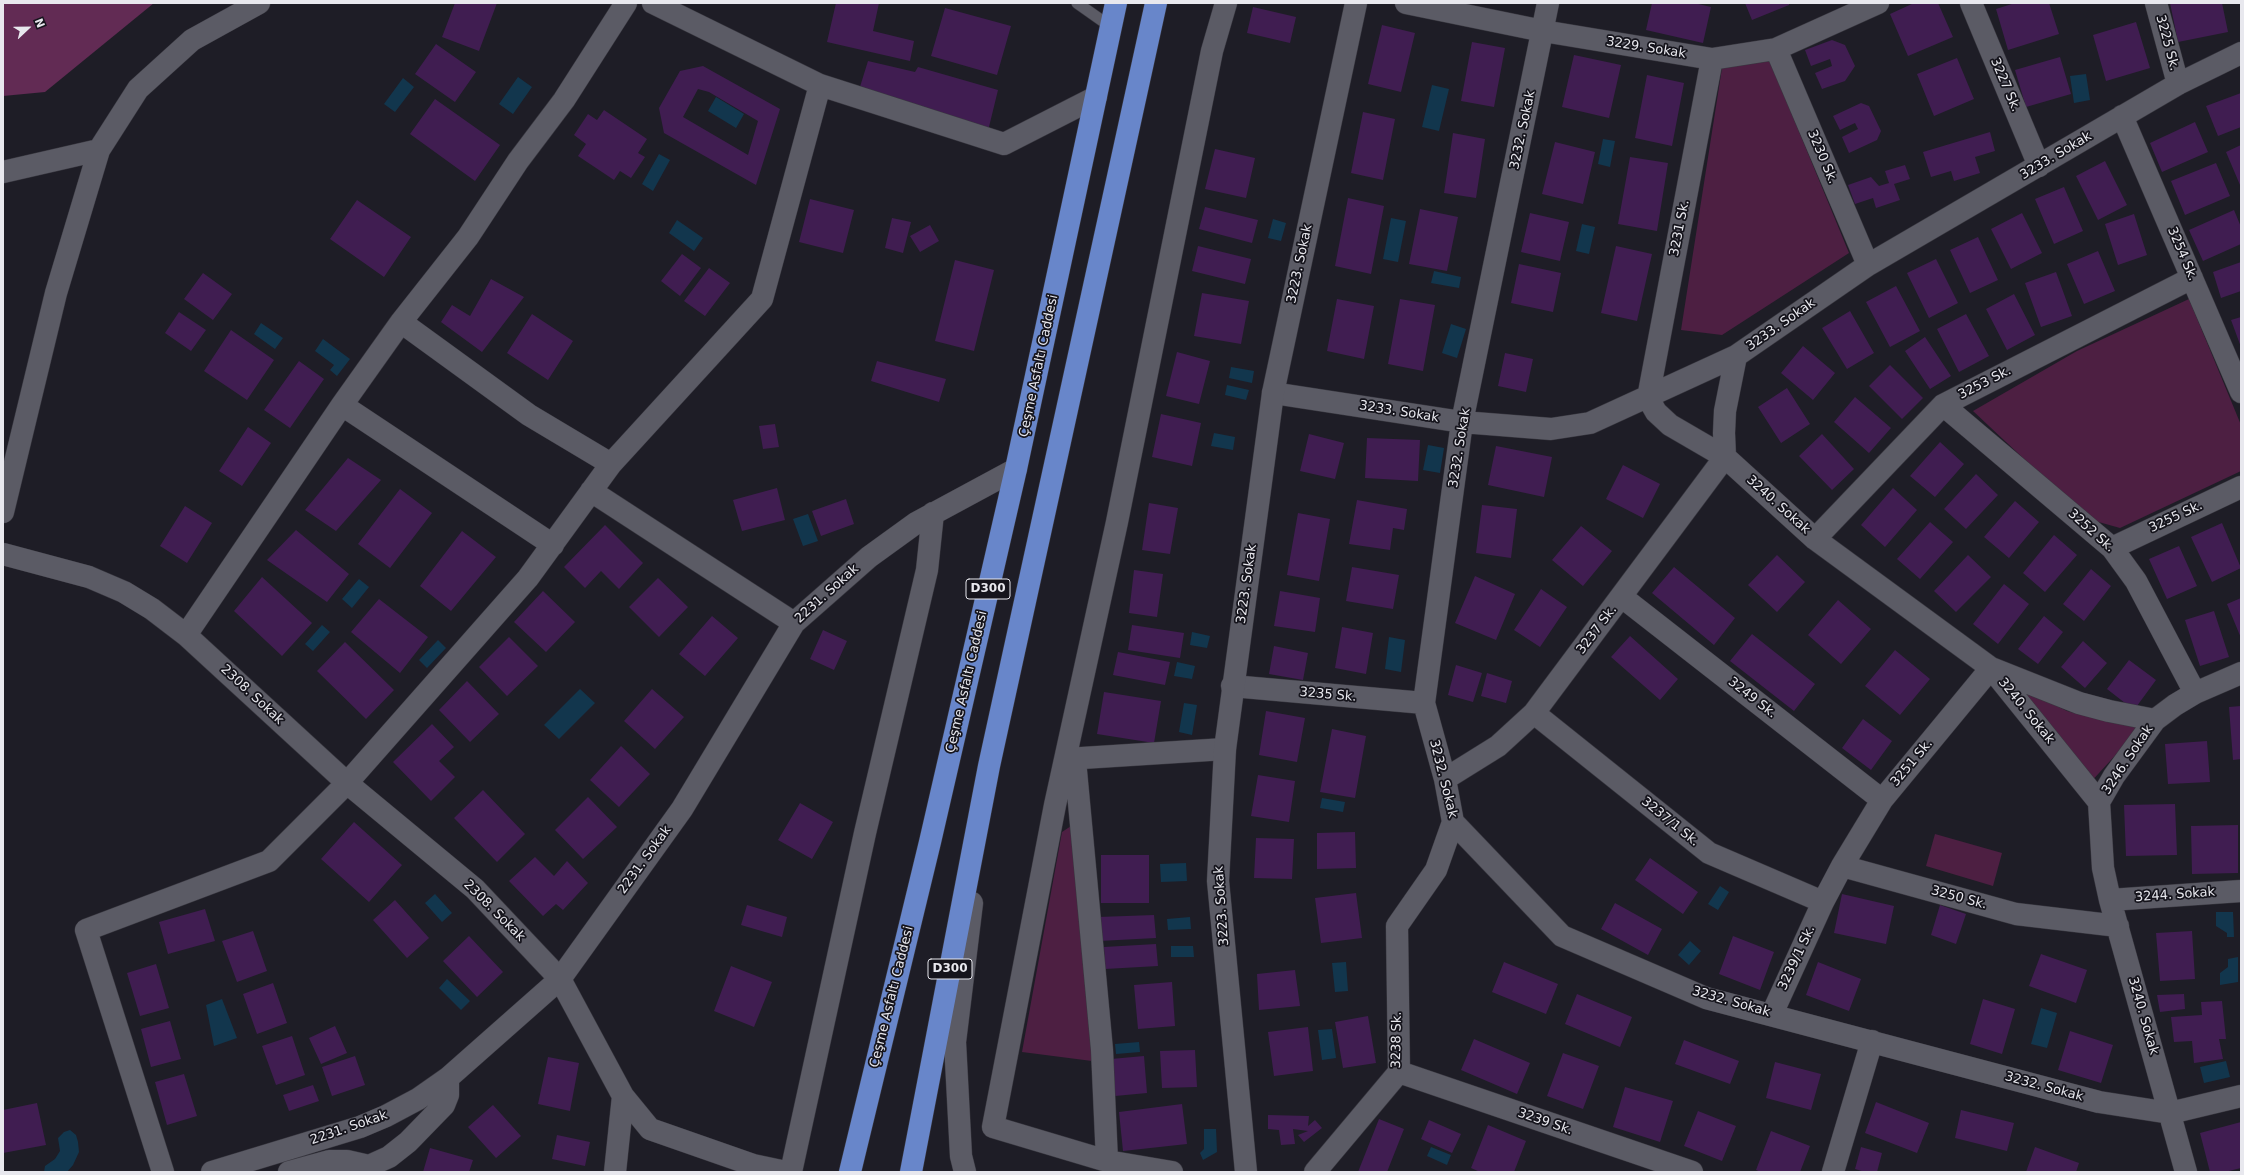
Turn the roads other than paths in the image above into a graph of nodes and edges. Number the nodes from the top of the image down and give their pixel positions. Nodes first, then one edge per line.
1 (259, 3) edge
2 (626, 3) edge
3 (653, 3) edge
4 (1077, 3) edge
5 (1116, 3) edge
6 (1156, 3) edge
7 (1226, 3) edge
8 (1356, 3) edge
9 (1406, 3) edge
10 (1548, 3) edge
11 (1878, 3) edge
12 (1971, 3) edge
13 (2156, 3) edge
14 (1111, 27) junction
15 (1543, 31) junction
16 (1776, 49) junction
17 (2241, 53) edge
18 (1712, 59) junction
19 (2178, 84) junction
20 (820, 85) junction
21 (1096, 97) junction
22 (2122, 116) junction
23 (99, 150) junction
24 (2040, 166) junction
25 (3, 172) edge
26 (1868, 264) junction
27 (2192, 278) junction
28 (401, 322) junction
29 (1736, 356) junction
30 (2241, 392) edge
31 (1273, 393) junction
32 (1648, 398) junction
33 (1942, 404) junction
34 (342, 405) junction
35 (1462, 422) junction
36 (1725, 457) junction
37 (611, 464) junction
38 (1016, 469) junction
39 (2241, 487) edge
40 (592, 491) junction
41 (3, 512) edge
42 (933, 513) junction
43 (1815, 539) junction
44 (552, 545) junction
45 (2112, 548) junction
46 (3, 554) edge
47 (1622, 597) junction
48 (794, 623) junction
49 (186, 635) junction
50 (1991, 668) junction
51 (2241, 674) edge
52 (1232, 686) junction
53 (2195, 693) junction
54 (1424, 703) junction
55 (1534, 713) junction
56 (2155, 720) junction
57 (1225, 749) junction
58 (1070, 760) junction
59 (989, 766) junction
60 (1444, 779) junction
61 (347, 783) junction
62 (1882, 800) junction
63 (2099, 802) junction
64 (1453, 822) junction
65 (1842, 866) junction
66 (2241, 891) edge
67 (2110, 900) junction
68 (1823, 902) junction
69 (2118, 926) junction
70 (560, 979) junction
71 (1772, 1014) junction
72 (1872, 1041) junction
73 (1399, 1072) junction
74 (448, 1078) junction
75 (623, 1096) junction
76 (2241, 1096) edge
77 (2170, 1113) junction
78 (1107, 1161) junction
79 (346, 1167) edge
80 (368, 1169) edge
81 (163, 1172) edge
82 (212, 1172) edge
83 (289, 1172) edge
84 (614, 1172) edge
85 (786, 1172) edge
86 (790, 1172) edge
87 (850, 1172) edge
88 (911, 1172) edge
89 (965, 1172) edge
90 (1172, 1172) edge
91 (1246, 1172) edge
92 (1315, 1172) edge
93 (1692, 1172) edge
94 (1833, 1172) edge
95 (2186, 1172) edge

1 - 23 street
2 - 28 street
3 - 20 street
4 - 14 lane
5 - 14 highway, Çeşme Asfaltı Caddesi / D300
6 - 59 highway, D300
7 - 58 street
8 - 31 street, 3223. Sokak
9 - 15 street, 3229. Sokak
10 - 15 street, 3232. Sokak
11 - 16 street, 3229. Sokak
12 - 24 street, 3227 Sk.
13 - 19 street, 3225 Sk.
14 - 21 highway, Çeşme Asfaltı Caddesi / D300
15 - 18 street, 3229. Sokak
15 - 35 street, 3232. Sokak
16 - 18 street, 3229. Sokak
16 - 26 street, 3230 Sk.
17 - 19 street, 3233. Sokak
18 - 32 street, 3231 Sk.
19 - 22 street, 3233. Sokak
20 - 21 street
20 - 37 street
21 - 38 highway, Çeşme Asfaltı Caddesi / D300
22 - 24 street, 3233. Sokak
22 - 27 street, 3254 Sk.
23 - 25 street
23 - 41 street
24 - 26 street, 3233. Sokak
26 - 29 street, 3233. Sokak
27 - 30 street, 3254 Sk.
27 - 33 street, 3253 Sk.
28 - 34 street
28 - 37 street
29 - 32 street, 3233. Sokak
29 - 36 street
31 - 35 street, 3233. Sokak
31 - 52 street, 3223. Sokak
32 - 35 street, 3233. Sokak
32 - 36 street, 3240. Sokak
33 - 43 street, 3253 Sk.
33 - 45 street, 3252 Sk.
34 - 44 street
34 - 49 street
35 - 54 street, 3232. Sokak
36 - 43 street, 3240. Sokak
36 - 47 street, 3237 Sk.
37 - 40 street
38 - 42 street, 2231. Sokak
38 - 87 highway, Çeşme Asfaltı Caddesi / D300
39 - 45 street, 3255 Sk.
40 - 44 street
40 - 48 street
42 - 48 street, 2231. Sokak
42 - 86 street
43 - 50 street, 3240. Sokak
44 - 61 street
45 - 53 street, 3252 Sk.
46 - 49 street, 2308. Sokak
47 - 55 street, 3237 Sk.
47 - 62 street, 3249 Sk.
48 - 70 street, 2231. Sokak
49 - 61 street, 2308. Sokak
50 - 56 street
50 - 62 street, 3251 Sk.
50 - 63 street, 3240. Sokak
51 - 53 street, 3246. Sokak
52 - 54 street, 3235 Sk.
52 - 57 street, 3223. Sokak
53 - 56 street, 3246. Sokak
54 - 60 street, 3232. Sokak
55 - 60 street, 3237 Sk.
55 - 68 street, 3237/1 Sk.
56 - 63 street, 3246. Sokak
57 - 58 street
57 - 91 street, 3223. Sokak
58 - 78 street
58 - 78 street
59 - 88 highway, D300
59 - 89 street
60 - 64 street, 3232. Sokak
61 - 70 street, 2308. Sokak
61 - 81 street
62 - 65 street, 3251 Sk.
63 - 67 street, 3240. Sokak
64 - 71 street, 3232. Sokak
64 - 73 street, 3238 Sk.
65 - 68 street
65 - 69 street, 3250 Sk.
66 - 67 street, 3244. Sokak
67 - 69 street, 3240. Sokak
68 - 71 street, 3239/1 Sk.
69 - 77 street, 3240. Sokak
70 - 74 street, 2231. Sokak
70 - 75 street, 2308. Sokak
71 - 72 street, 3232. Sokak
72 - 77 street, 3232. Sokak
72 - 94 street
73 - 92 street, 3238 Sk.
73 - 93 street, 3239 Sk.
74 - 80 street
74 - 82 street, 2231. Sokak
75 - 84 street
75 - 85 street, 2308. Sokak
76 - 77 street
77 - 95 street, 3240. Sokak
78 - 90 street
79 - 80 street
79 - 83 street

